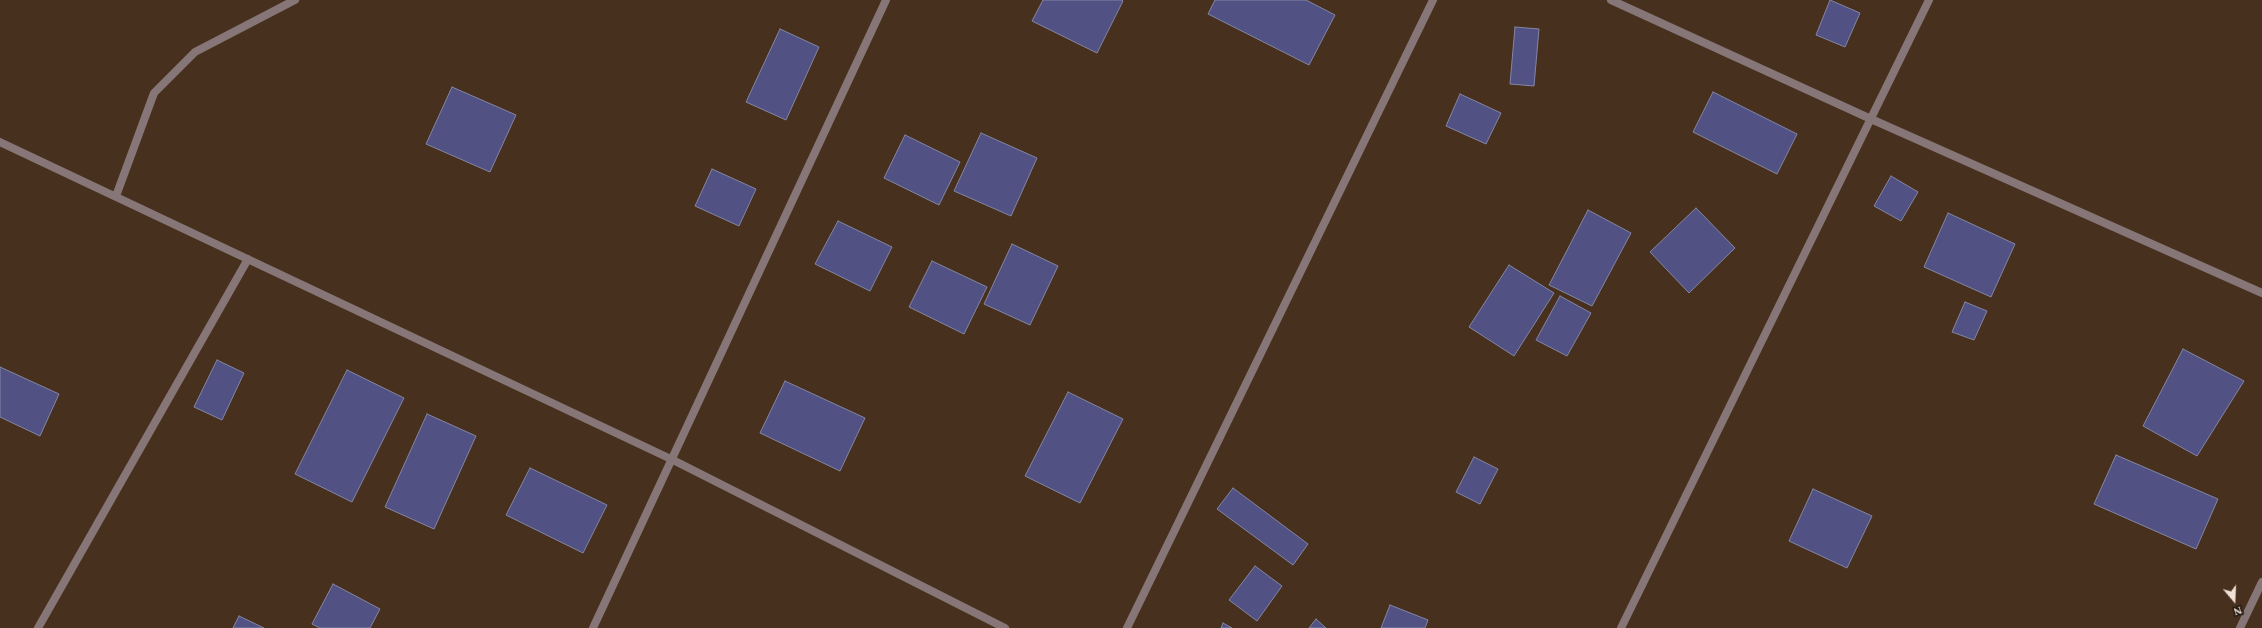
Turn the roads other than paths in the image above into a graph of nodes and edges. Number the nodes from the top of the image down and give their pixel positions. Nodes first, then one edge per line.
1 (295, 0) edge
2 (886, 0) edge
3 (1433, 0) edge
4 (1611, 0) edge
5 (1930, 0) edge
6 (1871, 119) junction
7 (0, 142) edge
8 (116, 196) junction
9 (248, 258) junction
10 (2262, 293) edge
11 (673, 460) junction
12 (2262, 582) edge
13 (38, 628) edge
14 (593, 628) edge
15 (1005, 628) edge
16 (1127, 628) edge
17 (1621, 628) edge
18 (2240, 628) edge

1 - 8 street
2 - 11 street
3 - 16 street
4 - 6 street
5 - 6 street
6 - 10 street
6 - 17 street
7 - 8 street
8 - 9 street
9 - 11 street
9 - 13 street
11 - 14 street
11 - 15 street
12 - 18 street

